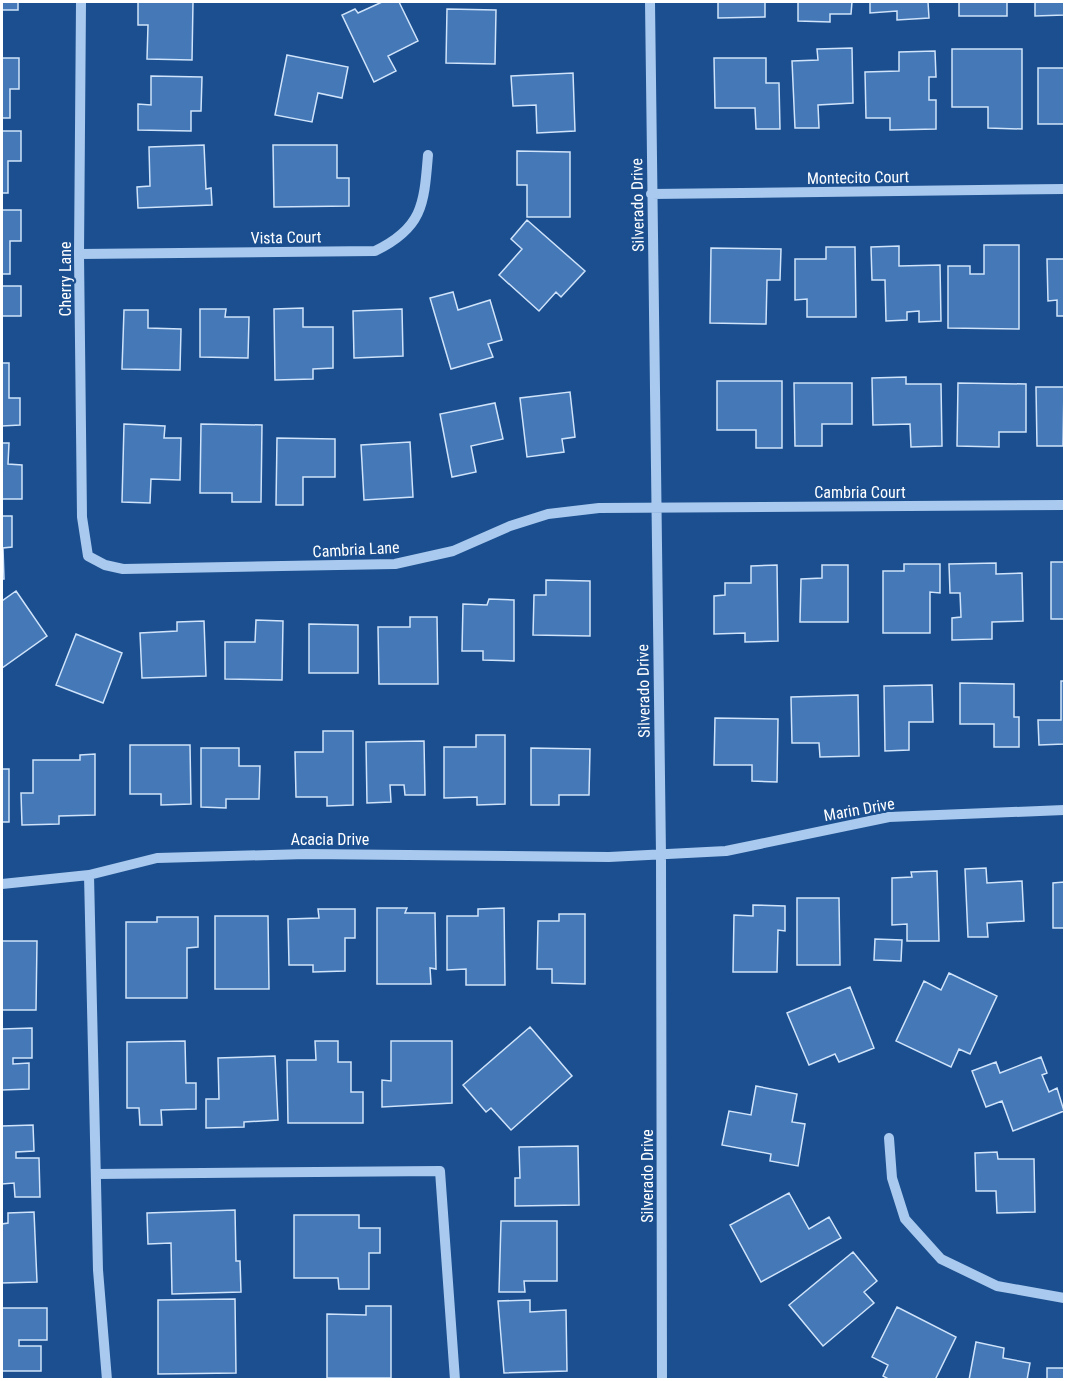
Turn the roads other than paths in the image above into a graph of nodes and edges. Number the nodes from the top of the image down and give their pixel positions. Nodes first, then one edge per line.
1 (81, 2) edge
2 (650, 2) edge
3 (429, 155) dead end
4 (1065, 189) edge
5 (651, 194) junction
6 (80, 254) junction
7 (1065, 505) edge
8 (655, 508) junction
9 (88, 556) joint
10 (1065, 810) edge
11 (661, 855) junction
12 (89, 875) junction
13 (2, 884) edge
14 (889, 1138) dead end
15 (96, 1174) junction
16 (1065, 1298) edge
17 (107, 1380) edge
18 (455, 1380) edge
19 (662, 1380) edge

1 - 6 street, Cherry Lane
2 - 5 street, Silverado Drive
3 - 6 street, Vista Court
4 - 5 street, Montecito Court
5 - 8 street, Silverado Drive
6 - 9 street, Cherry Lane
7 - 8 street, Cambria Court
8 - 9 street, Cambria Lane
8 - 11 street, Silverado Drive
10 - 11 street, Marin Drive
11 - 12 street, Acacia Drive
11 - 19 street, Silverado Drive
12 - 13 street, Acacia Drive
12 - 15 street
14 - 16 street
15 - 17 street
15 - 18 street

